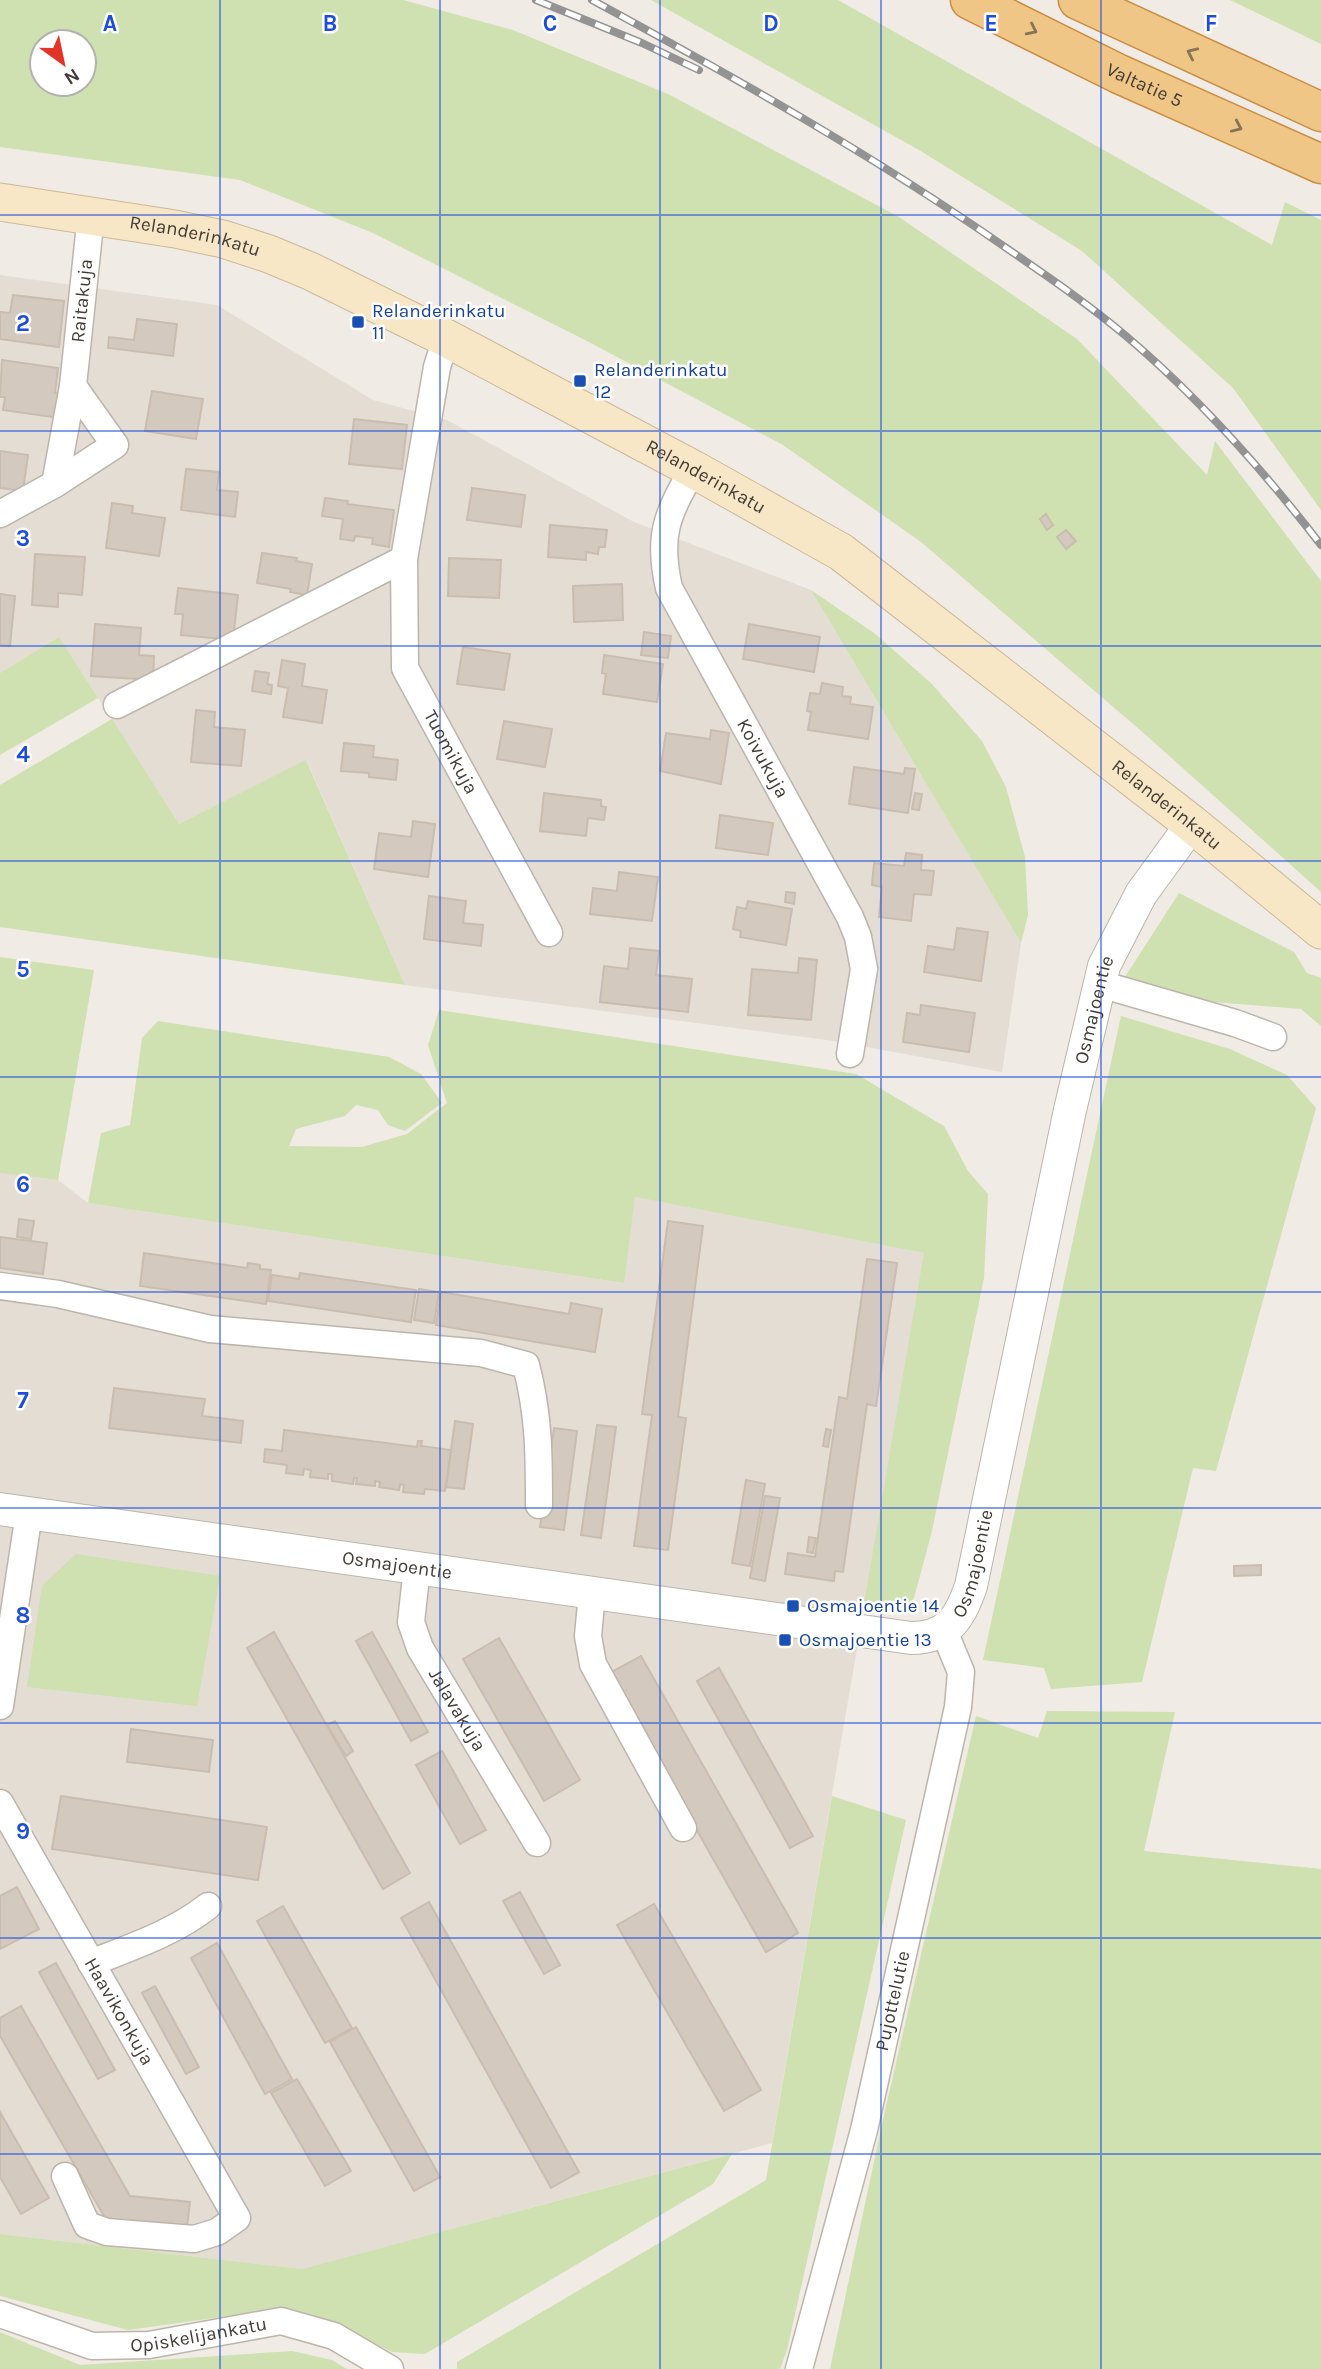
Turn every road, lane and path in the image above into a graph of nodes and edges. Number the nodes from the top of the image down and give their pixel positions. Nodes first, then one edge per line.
1 (971, 0) edge
2 (1079, 0) edge
3 (1321, 112) edge
4 (1321, 164) edge
5 (0, 202) edge
6 (92, 215) junction
7 (446, 338) junction
8 (73, 386) junction
9 (693, 469) junction
10 (55, 484) junction
11 (0, 514) edge
12 (404, 559) junction
13 (117, 705) dead end
14 (1192, 824) junction
15 (1321, 930) edge
16 (549, 933) dead end
17 (1100, 984) junction
18 (1273, 1037) dead end
19 (850, 1054) dead end
20 (0, 1286) edge
21 (539, 1505) dead end
22 (15, 1511) edge
23 (417, 1568) junction
24 (592, 1593) junction
25 (944, 1631) junction
26 (0, 1706) edge
27 (0, 1803) edge
28 (683, 1828) dead end
29 (537, 1843) dead end
30 (208, 1906) dead end
31 (92, 1963) junction
32 (65, 2176) dead end
33 (0, 2314) edge
34 (390, 2369) edge
35 (799, 2369) edge

1 -> 4 highway, Valtatie 5
3 -> 2 highway
5 - 6 main road, Relanderinkatu
6 - 7 main road, Relanderinkatu
6 - 8 street, Raitakuja
7 - 9 main road, Relanderinkatu
7 - 12 street, Tuomikuja
8 - 10 street, Raitakuja
8 - 10 street
9 - 14 main road, Relanderinkatu
9 - 19 street, Koivukuja
10 - 11 street
12 - 13 street
12 - 16 street, Tuomikuja
14 - 15 main road, Relanderinkatu
14 - 17 street, Osmajoentie
17 - 18 street
17 - 25 street, Osmajoentie
20 - 21 street
22 - 23 street, Osmajoentie
22 - 26 street
23 - 24 street, Osmajoentie
23 - 29 street, Jalavakuja
24 - 25 street, Osmajoentie
24 - 28 street
25 - 35 street, Pujottelutie
27 - 31 street, Haavikonkuja
30 - 31 street
31 - 32 street, Haavikonkuja
33 - 34 street, Opiskelijankatu

